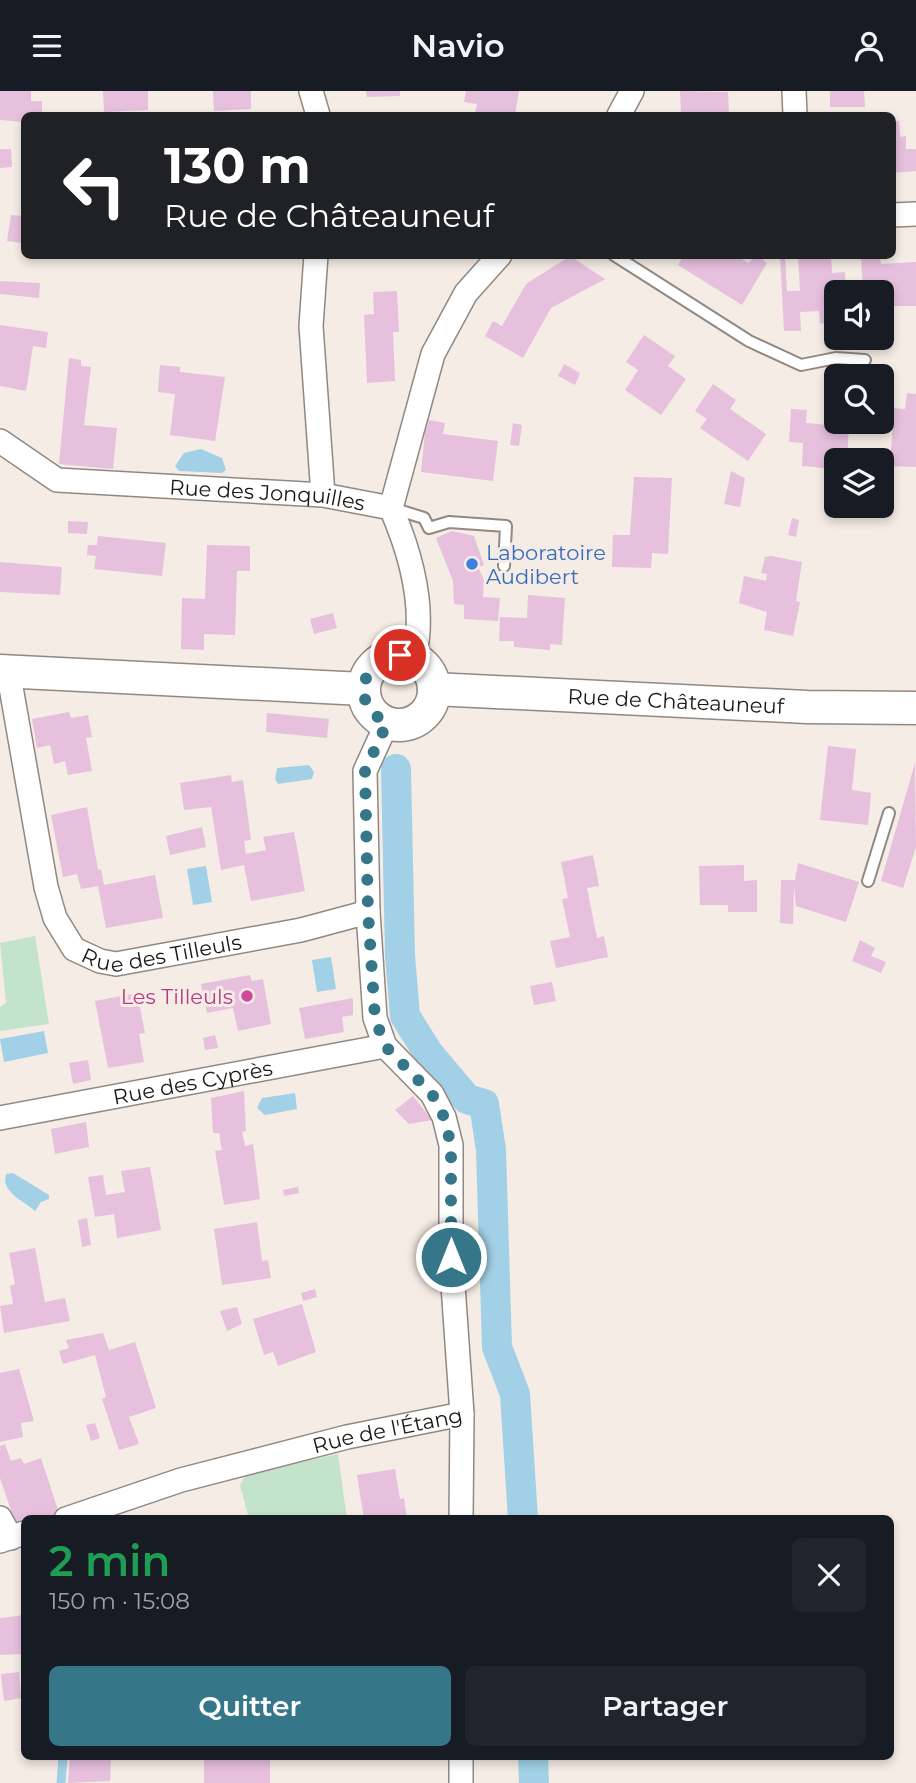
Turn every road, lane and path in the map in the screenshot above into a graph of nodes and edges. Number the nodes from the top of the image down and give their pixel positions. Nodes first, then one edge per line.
1 (311, 91) edge
2 (632, 91) edge
3 (794, 91) edge
4 (317, 112) edge
5 (620, 112) edge
6 (795, 112) edge
7 (916, 214) edge
8 (896, 215) edge
9 (316, 259) edge
10 (496, 259) edge
11 (620, 259) edge
12 (865, 360) dead end
13 (0, 441) edge
14 (323, 495) junction
15 (391, 508) junction
16 (504, 566) dead end
17 (414, 658) junction
18 (4, 671) edge
19 (363, 689) junction
20 (434, 689) junction
21 (916, 708) edge
22 (387, 723) junction
23 (889, 813) dead end
24 (869, 881) dead end
25 (368, 912) junction
26 (385, 1046) junction
27 (0, 1118) edge
28 (462, 1413) junction
29 (78, 1515) edge
30 (461, 1515) edge
31 (461, 1760) edge
32 (461, 1783) edge

1 - 4 street
2 - 5 street
3 - 6 street
7 - 8 street
9 - 14 street
10 - 15 street
11 - 12 lane
13 - 14 street, Rue des Jonquilles
14 - 15 street, Rue des Jonquilles
15 - 16 lane
15 - 17 street, Rue des Jonquilles
17 - 19 main road
17 - 20 main road
18 - 19 main road
18 - 25 street, Rue des Tilleuls
19 - 22 main road
20 - 21 main road, Rue de Châteauneuf
20 - 22 main road
22 - 25 street, Rue de l'Étang
23 - 24 lane
25 - 26 street, Rue de l'Étang
26 - 27 street, Rue des Cyprès
26 - 28 street, Rue de l'Étang
28 - 29 street, Rue de l'Étang
28 - 30 street
31 - 32 street

